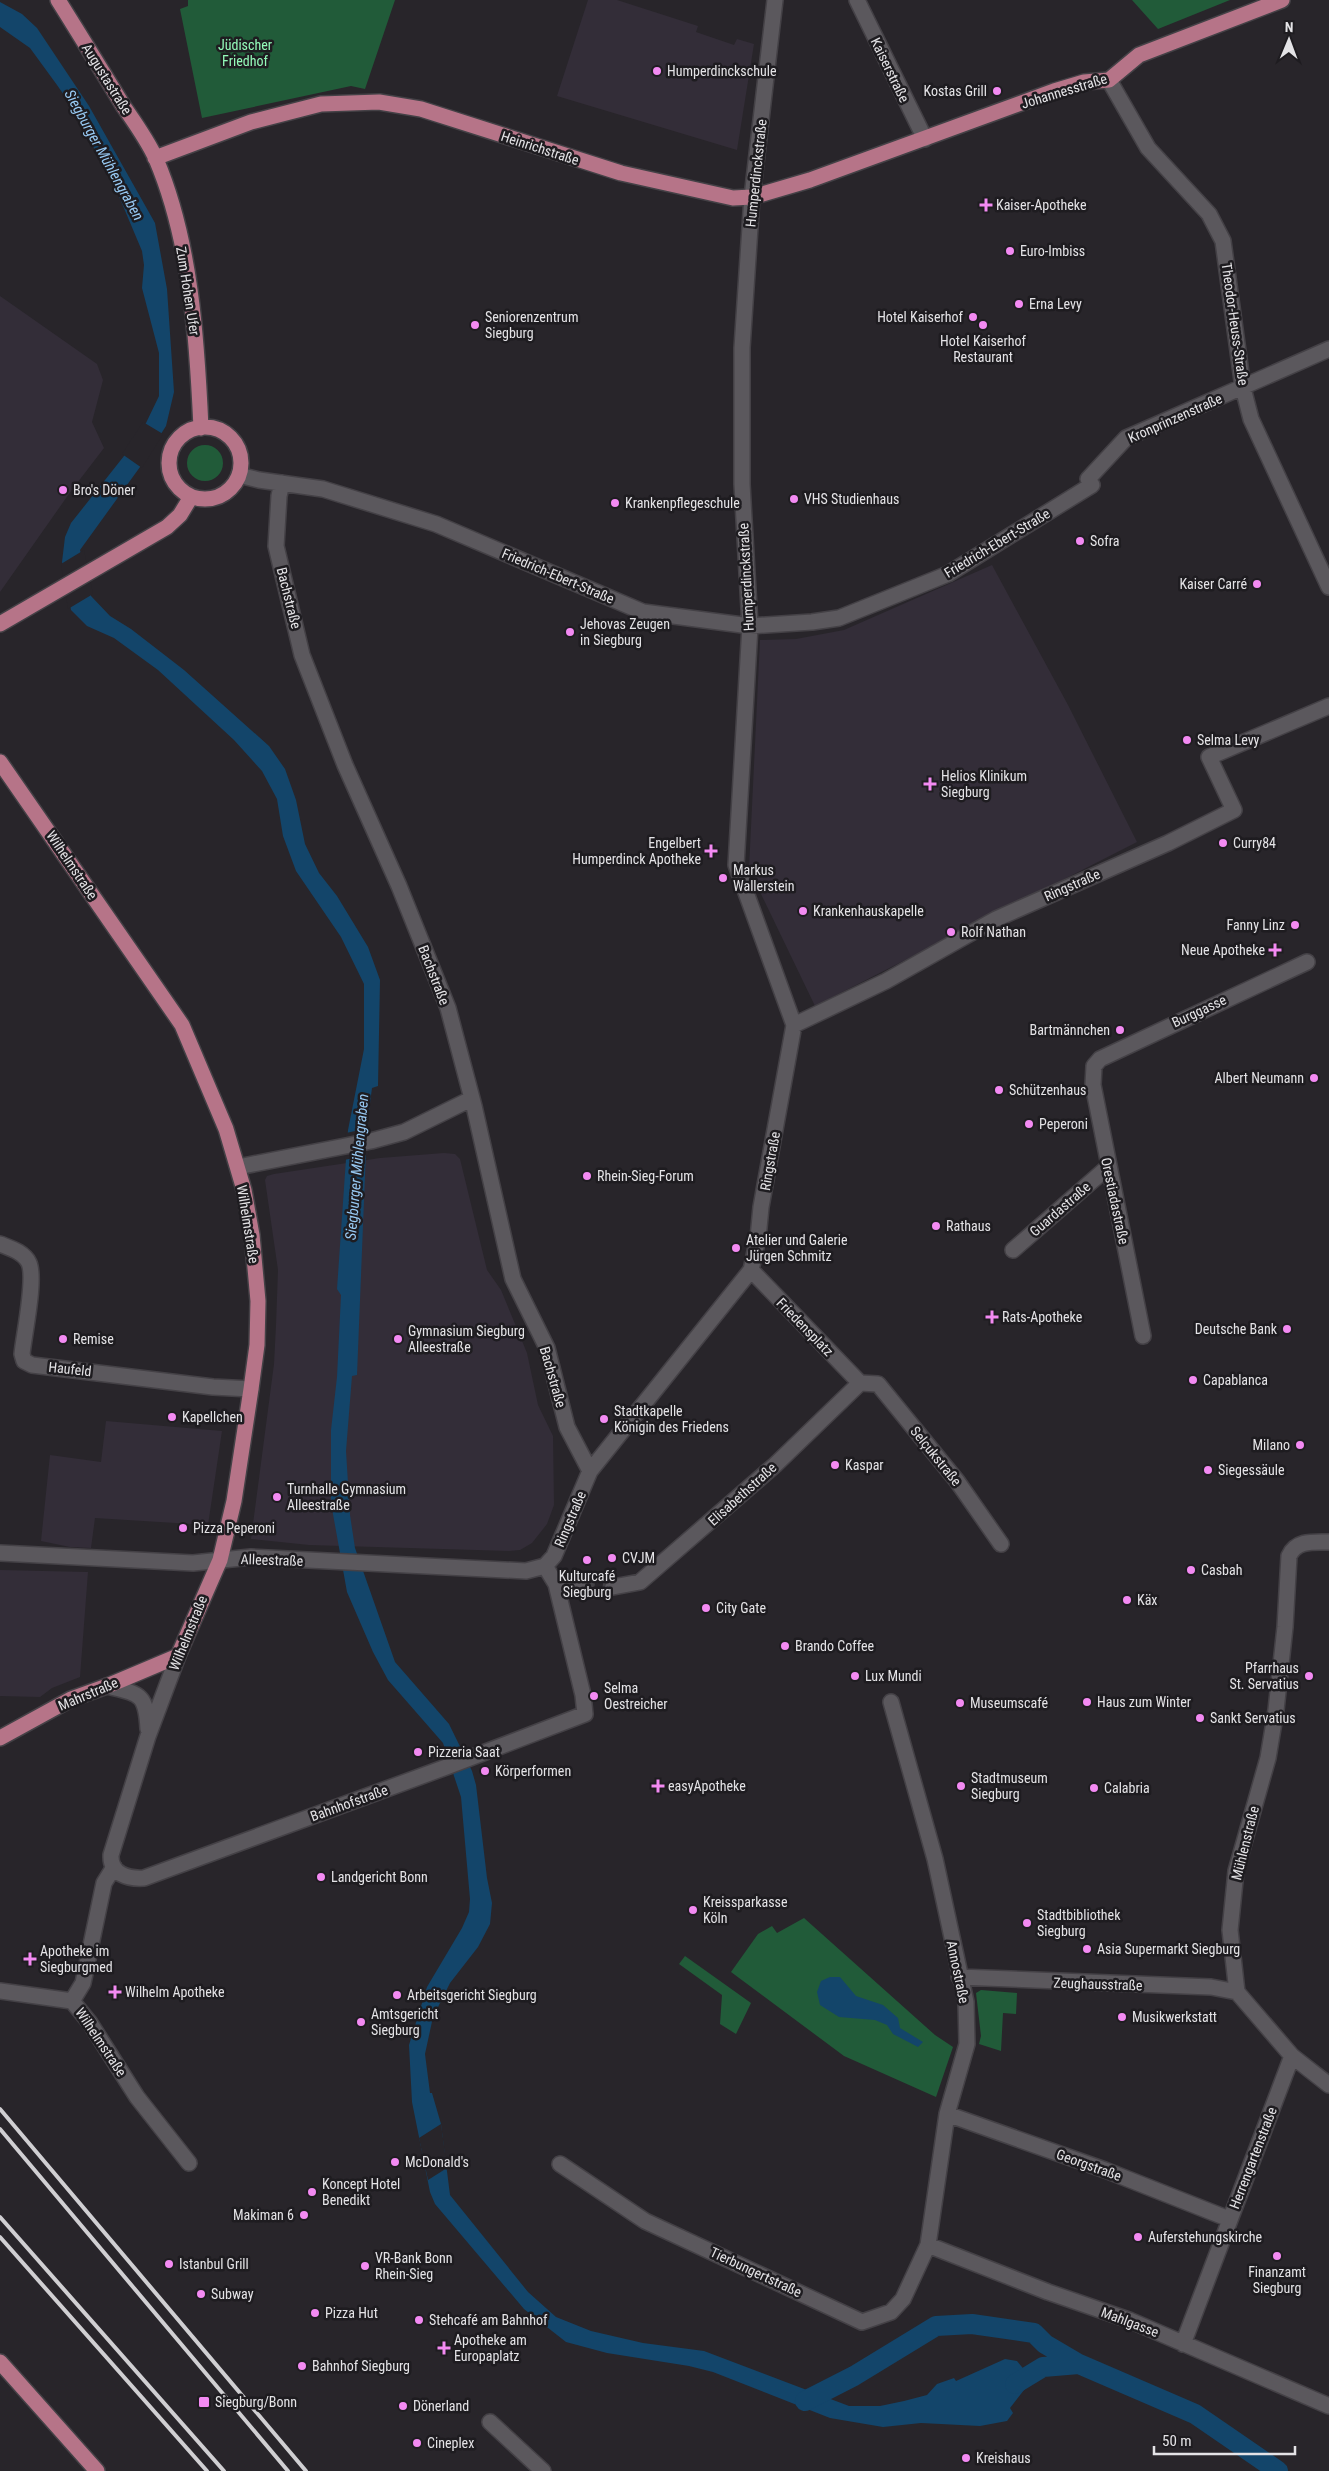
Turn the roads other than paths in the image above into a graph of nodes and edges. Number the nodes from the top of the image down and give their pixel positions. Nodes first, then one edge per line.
1 (58, 0) edge
2 (775, 0) edge
3 (857, 0) edge
4 (1282, 0) edge
5 (1109, 80) junction
6 (925, 139) junction
7 (155, 158) junction
8 (752, 197) junction
9 (1329, 349) edge
10 (1243, 388) junction
11 (201, 428) junction
12 (239, 475) junction
13 (1090, 482) joint
14 (282, 483) junction
15 (192, 496) junction
16 (1329, 587) edge
17 (0, 624) edge
18 (750, 626) junction
19 (1329, 706) edge
20 (0, 762) edge
21 (1307, 962) dead end
22 (794, 1025) junction
23 (1094, 1066) joint
24 (472, 1099) junction
25 (1108, 1167) junction
26 (238, 1168) junction
27 (0, 1244) edge
28 (1013, 1250) dead end
29 (751, 1270) junction
30 (1143, 1336) dead end
31 (860, 1383) junction
32 (251, 1388) junction
33 (590, 1471) junction
34 (1329, 1542) edge
35 (1001, 1544) dead end
36 (0, 1553) edge
37 (220, 1560) junction
38 (545, 1566) junction
39 (580, 1582) tunnel mouth
40 (556, 1584) junction
41 (613, 1587) tunnel mouth
42 (178, 1656) junction
43 (107, 1686) junction
44 (891, 1702) dead end
45 (148, 1736) junction
46 (0, 1738) edge
47 (114, 1867) junction
48 (960, 1977) junction
49 (0, 1991) edge
50 (1237, 1992) junction
51 (72, 2001) junction
52 (1292, 2056) junction
53 (1329, 2085) edge
54 (947, 2114) junction
55 (189, 2163) dead end
56 (560, 2164) dead end
57 (1229, 2219) junction
58 (928, 2245) junction
59 (1183, 2344) junction
60 (0, 2362) edge
61 (1329, 2406) edge
62 (490, 2422) dead end
63 (97, 2471) edge
64 (544, 2471) edge

1 - 7 main road, Augustastraße
2 - 8 street, Humperdinckstraße
3 - 6 street, Kaiserstraße
4 - 5 main road, Johannesstraße
5 - 6 main road, Johannesstraße
5 - 10 street, Theodor-Heuss-Straße
6 - 8 main road, Heinrichstraße
7 - 8 main road, Heinrichstraße
7 - 11 main road, Zum Hohen Ufer
8 - 18 street, Humperdinckstraße
9 - 10 street, Kronprinzenstraße
10 - 13 street, Kronprinzenstraße
10 - 16 street, Theodor-Heuss-Straße
11 - 12 main road
11 - 15 main road
12 - 14 street, Friedrich-Ebert-Straße
12 - 15 main road
13 - 18 street, Friedrich-Ebert-Straße
14 - 18 street, Friedrich-Ebert-Straße
14 - 24 street, Bachstraße
15 - 17 main road
18 - 22 street, Humperdinckstraße
19 - 22 street, Ringstraße
20 - 26 main road, Wilhelmstraße
21 - 23 street, Burggasse
22 - 29 street, Ringstraße
23 - 25 street, Orestiadastraße
24 - 26 street
24 - 33 street, Bachstraße
25 - 28 street, Guardastraße
25 - 30 street, Orestiadastraße
26 - 32 main road, Wilhelmstraße
27 - 32 street, Haufeld
29 - 31 street, Friedensplatz
29 - 33 street, Ringstraße
31 - 35 street, Selçukstraße
31 - 41 street, Elisabethstraße
32 - 37 main road, Wilhelmstraße
33 - 38 street, Ringstraße
34 - 50 street, Mühlenstraße
36 - 37 street, Alleestraße
37 - 38 street, Alleestraße
37 - 42 main road, Wilhelmstraße
38 - 40 street
39 - 40 street
40 - 47 street, Bahnhofstraße
42 - 43 main road, Mahrstraße
42 - 45 street, Wilhelmstraße
43 - 45 street, Wilhelmstraße
43 - 46 main road, Mahrstraße
44 - 48 street, Annostraße
45 - 47 street, Wilhelmstraße
47 - 51 street, Wilhelmstraße
48 - 50 street, Zeughausstraße
48 - 54 street, Annostraße
49 - 51 street
50 - 52 street
51 - 55 street, Wilhelmstraße
52 - 53 street
52 - 57 street, Herrengartenstraße
54 - 57 street, Georgstraße
54 - 58 street, Annostraße
56 - 58 street, Tierbungertstraße
57 - 59 street, Herrengartenstraße
58 - 59 street, Mahlgasse
59 - 61 street, Mahlgasse
60 - 63 main road
62 - 64 street

